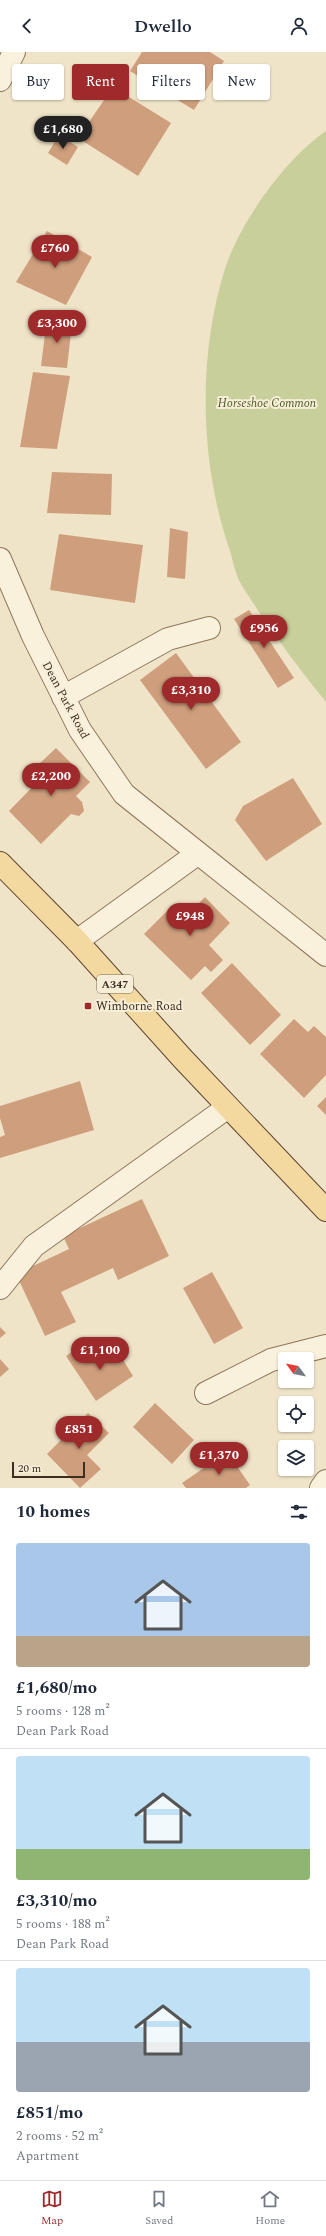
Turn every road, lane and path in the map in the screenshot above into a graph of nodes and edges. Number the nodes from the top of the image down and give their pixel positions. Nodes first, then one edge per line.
1 (14, 52) edge
2 (0, 80) edge
3 (0, 559) edge
4 (209, 628) dead end
5 (64, 697) junction
6 (197, 854) junction
7 (0, 863) edge
8 (77, 941) junction
9 (326, 955) edge
10 (228, 1107) junction
11 (326, 1210) edge
12 (0, 1288) edge
13 (326, 1346) edge
14 (206, 1393) dead end
15 (326, 1481) edge
16 (321, 1488) edge

1 - 2 street
3 - 5 street, Dean Park Road
4 - 5 street
5 - 6 street, Dean Park Road
6 - 8 street
6 - 9 street, Dean Park Road
7 - 8 main road, A347
8 - 10 main road, A347
10 - 11 main road, A347
10 - 12 street
13 - 14 street
15 - 16 street

